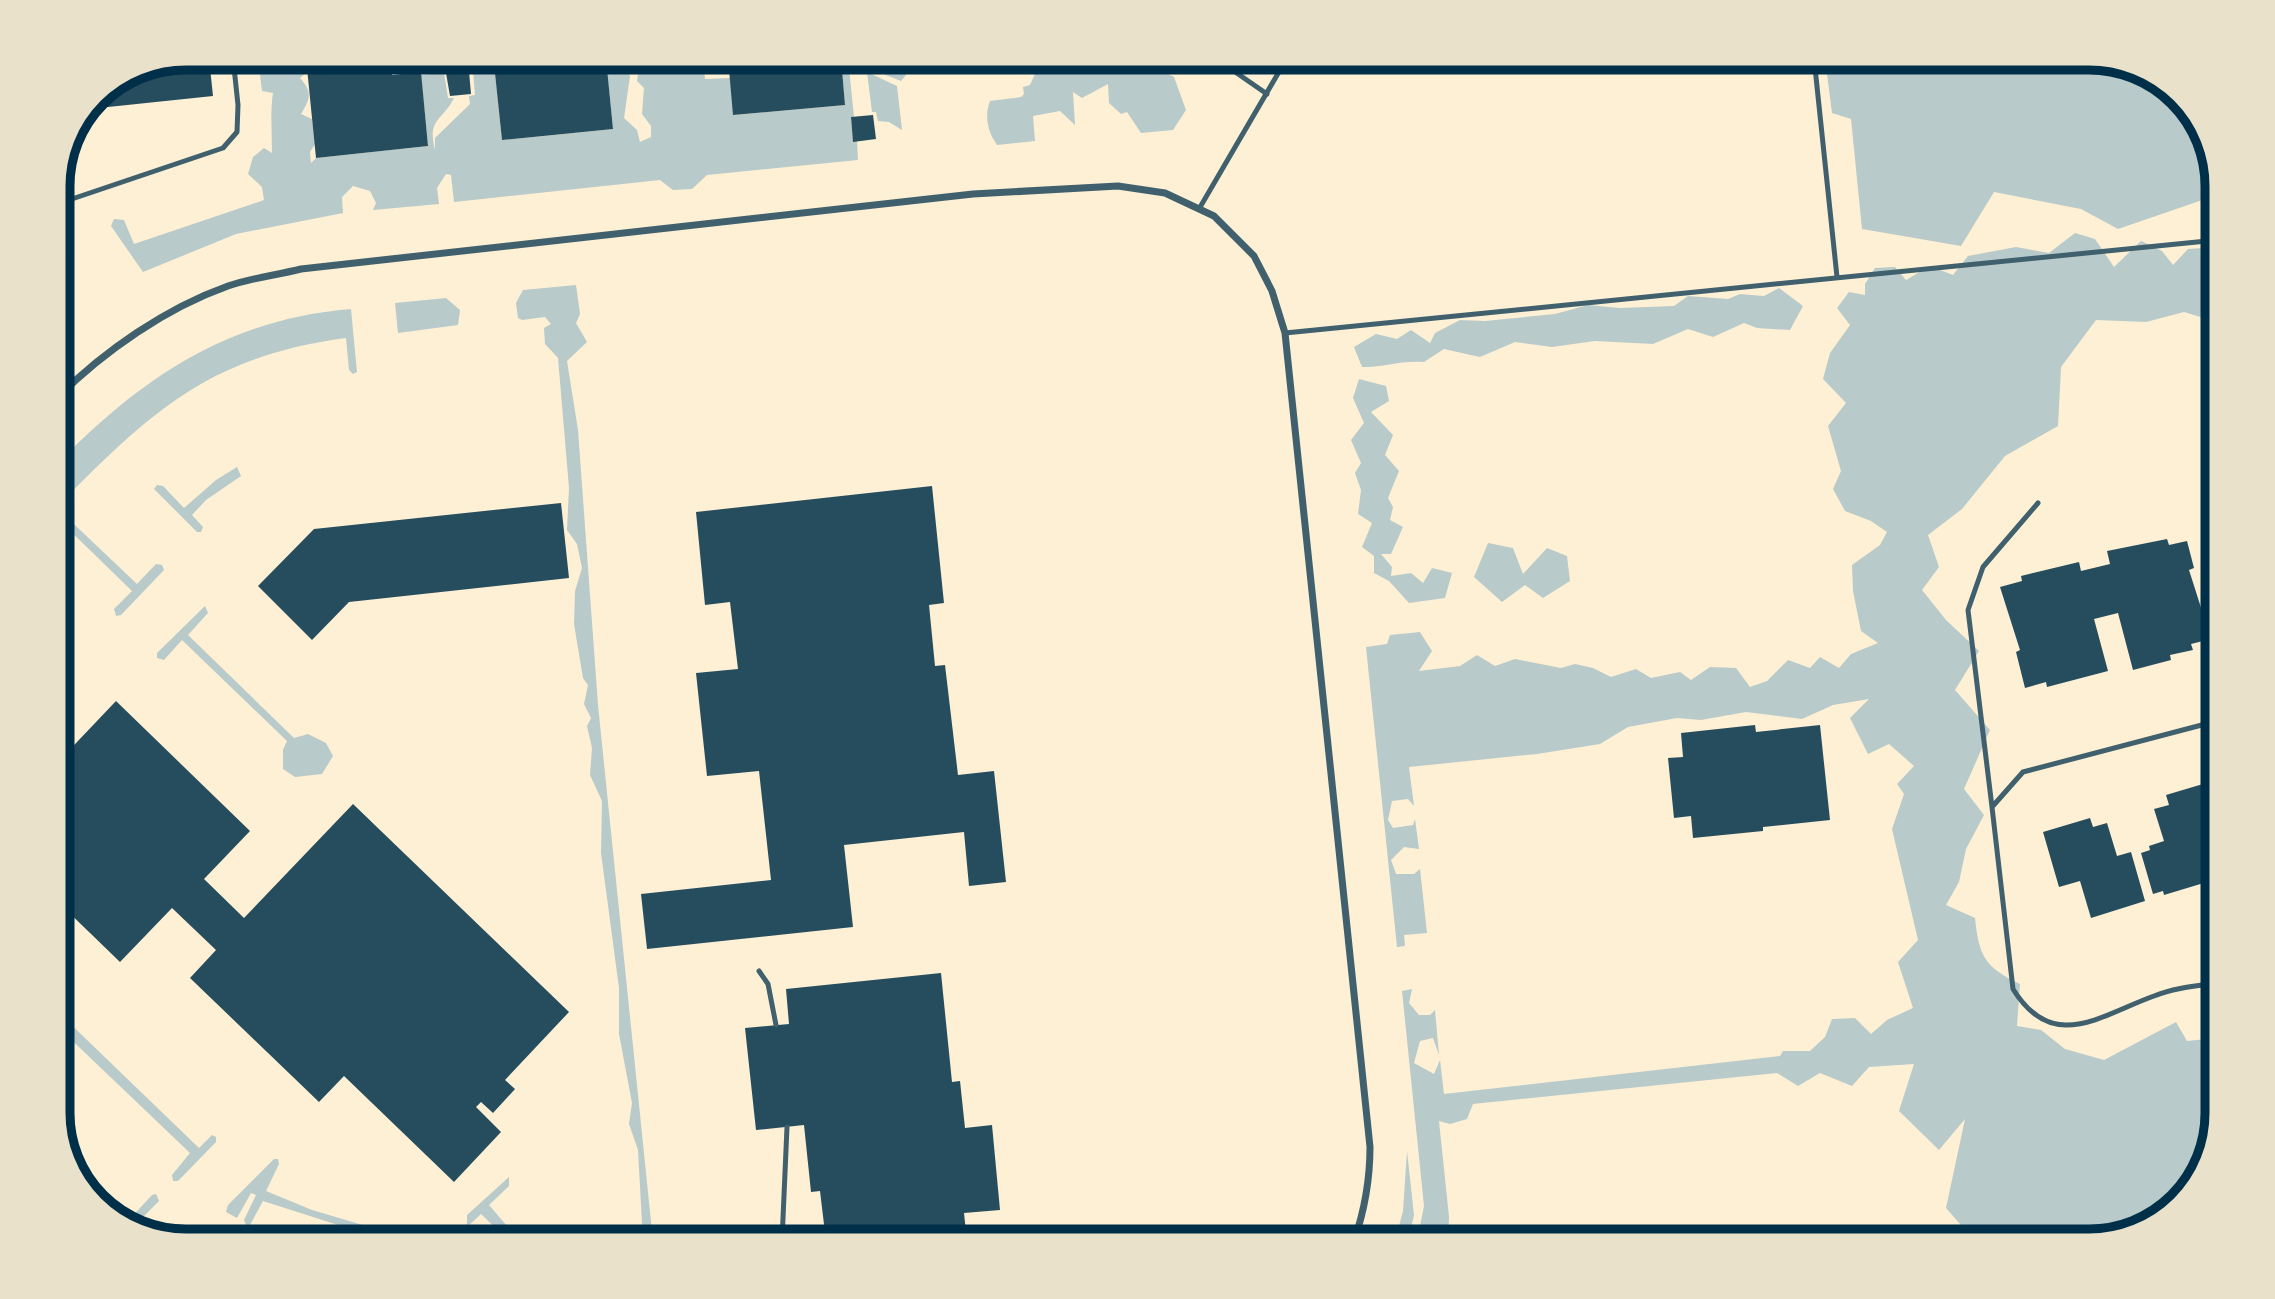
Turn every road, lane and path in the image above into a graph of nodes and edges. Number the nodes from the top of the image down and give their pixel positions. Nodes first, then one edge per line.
1 (234, 70) edge
2 (1232, 70) edge
3 (1280, 70) edge
4 (1815, 70) edge
5 (1267, 94) junction
6 (70, 200) edge
7 (1199, 209) junction
8 (2205, 241) edge
9 (1837, 277) junction
10 (1285, 333) junction
11 (70, 385) edge
12 (2038, 503) dead end
13 (2205, 724) edge
14 (1992, 807) junction
15 (759, 971) dead end
16 (2205, 985) edge
17 (776, 1025) dead end
18 (787, 1127) dead end
19 (783, 1229) edge
20 (1358, 1229) edge

1 - 6 lane
2 - 5 lane
3 - 5 lane
4 - 9 lane
5 - 7 lane
7 - 10 street
7 - 11 street
8 - 9 lane
9 - 10 lane
10 - 20 street
12 - 14 lane
13 - 14 lane
14 - 16 lane
15 - 17 lane
18 - 19 lane

